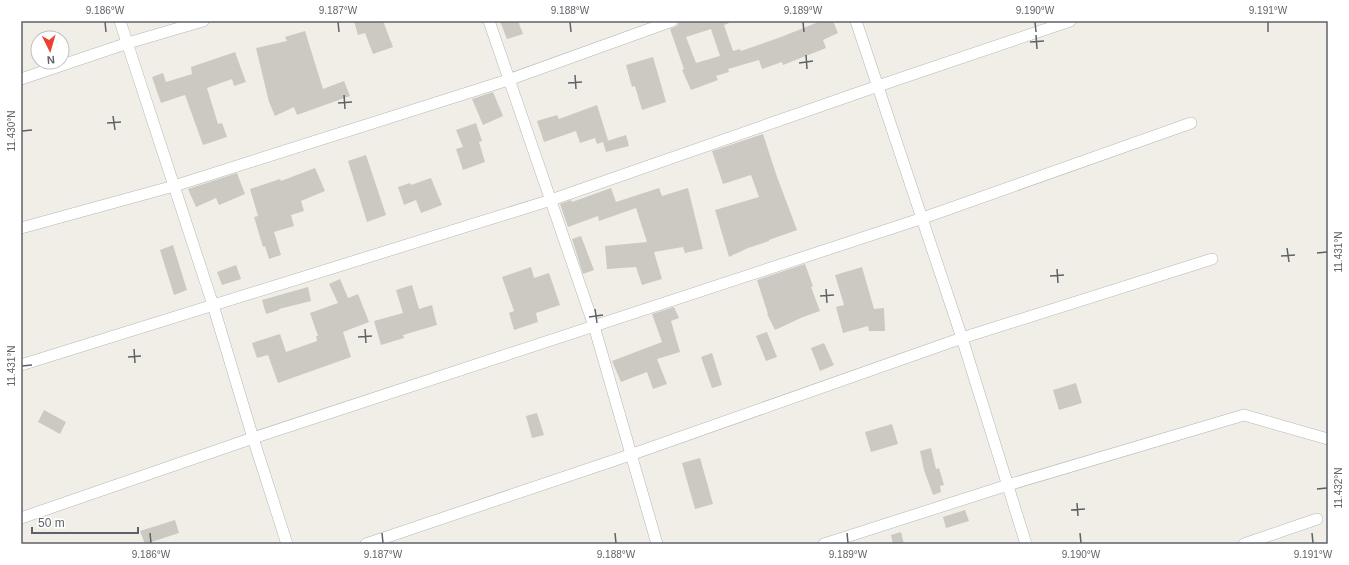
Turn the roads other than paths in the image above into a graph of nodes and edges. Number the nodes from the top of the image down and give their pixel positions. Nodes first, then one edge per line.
1 (120, 21) edge
2 (203, 21) edge
3 (489, 21) edge
4 (672, 21) edge
5 (856, 21) edge
6 (1070, 21) edge
7 (128, 43) junction
8 (21, 79) edge
9 (508, 80) junction
10 (878, 86) junction
11 (1191, 123) dead end
12 (174, 186) junction
13 (551, 200) junction
14 (923, 218) junction
15 (21, 228) edge
16 (1212, 259) dead end
17 (213, 304) junction
18 (594, 326) junction
19 (962, 338) junction
20 (21, 365) edge
21 (253, 438) junction
22 (1328, 439) edge
23 (630, 455) junction
24 (1008, 486) junction
25 (21, 518) edge
26 (1317, 519) dead end
27 (287, 544) edge
28 (366, 544) edge
29 (657, 544) edge
30 (824, 544) edge
31 (1026, 544) edge
32 (1244, 544) edge

1 - 7 street
2 - 7 street
3 - 9 street
4 - 9 street
5 - 10 street
6 - 10 street
7 - 8 street
7 - 12 street
9 - 12 street
9 - 13 street
10 - 13 street
10 - 14 street
11 - 14 street
12 - 15 street
12 - 17 street
13 - 17 street
13 - 18 street
14 - 18 street
14 - 19 street
16 - 19 street
17 - 20 street
17 - 21 street
18 - 21 street
18 - 23 street
19 - 23 street
19 - 24 street
21 - 25 street
21 - 27 street
22 - 24 street
23 - 28 street
23 - 29 street
24 - 30 street
24 - 31 street
26 - 32 street

